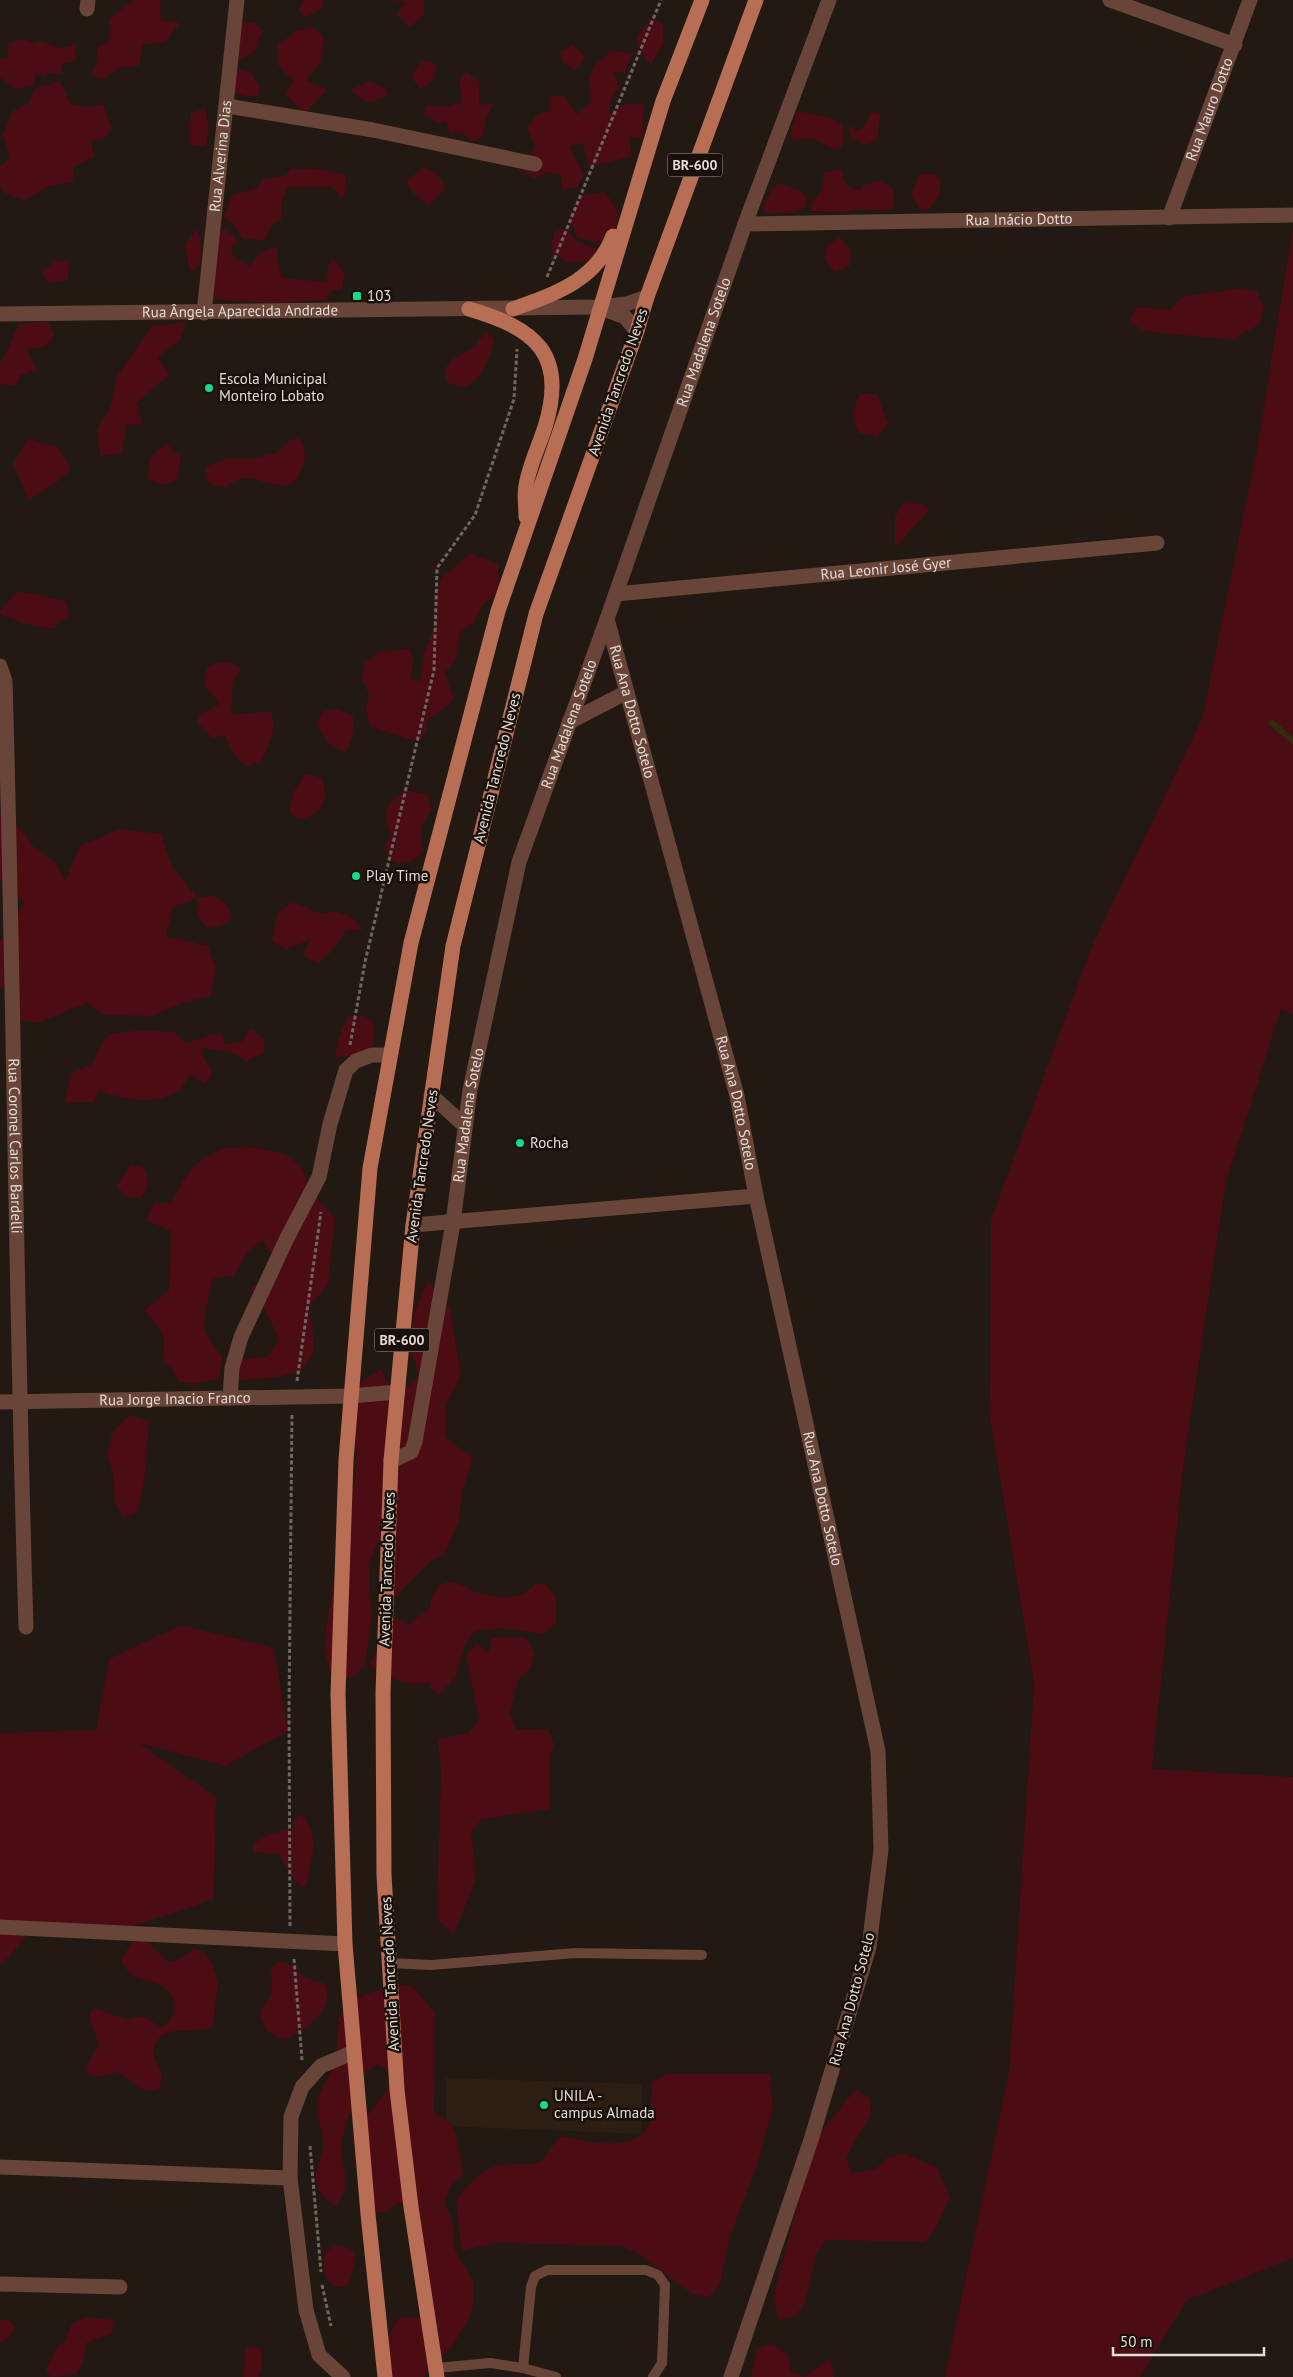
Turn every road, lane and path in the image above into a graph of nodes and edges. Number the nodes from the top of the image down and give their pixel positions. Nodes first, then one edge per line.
1 (237, 0) edge
2 (702, 0) edge
3 (756, 0) edge
4 (829, 0) edge
5 (1110, 0) edge
6 (1250, 0) edge
7 (1235, 45) junction
8 (664, 101) junction
9 (227, 106) junction
10 (535, 164) dead end
11 (1293, 215) edge
12 (1169, 218) junction
13 (745, 224) junction
14 (647, 296) junction
15 (600, 307) junction
16 (469, 309) junction
17 (513, 309) junction
18 (204, 313) junction
19 (0, 314) edge
20 (637, 331) junction
21 (526, 528) junction
22 (1157, 543) dead end
23 (616, 594) junction
24 (607, 619) junction
25 (0, 666) edge
26 (627, 692) junction
27 (569, 722) junction
28 (390, 1055) junction
29 (431, 1095) junction
30 (465, 1126) junction
31 (756, 1196) junction
32 (453, 1223) junction
33 (413, 1225) junction
34 (398, 1392) junction
35 (350, 1396) junction
36 (230, 1398) junction
37 (19, 1401) junction
38 (0, 1402) edge
39 (391, 1461) junction
40 (26, 1627) dead end
41 (0, 1927) edge
42 (345, 1944) junction
43 (702, 1954) dead end
44 (390, 1963) junction
45 (354, 2052) junction
46 (0, 2167) edge
47 (290, 2178) junction
48 (0, 2284) edge
49 (120, 2287) dead end
50 (523, 2368) junction
51 (436, 2373) edge
52 (343, 2377) edge
53 (385, 2377) edge
54 (556, 2377) edge
55 (653, 2377) edge
56 (731, 2377) edge

1 - 9 street, Rua Alverina Dias
2 - 8 main road, BR-600
3 - 14 main road, Avenida Tancredo Neves / BR-600
4 - 13 street, Rua Madalena Sotelo
5 - 7 street
6 - 7 street, Rua Mauro Dotto
7 - 12 street, Rua Mauro Dotto
8 - 15 main road, BR-600
8 - 17 main road
9 - 10 street
9 - 18 street, Rua Alverina Dias
11 - 12 street, Rua Inácio Dotto
12 - 13 street, Rua Inácio Dotto
13 - 23 street, Rua Madalena Sotelo
14 - 15 street, Rua Ângela Aparecida Andrade
14 - 20 main road, Avenida Tancredo Neves / BR-600
15 - 17 street, Rua Ângela Aparecida Andrade
15 - 20 street, Rua Ângela Aparecida Andrade
15 - 21 main road, BR-600
16 - 17 street, Rua Ângela Aparecida Andrade
16 - 18 street, Rua Ângela Aparecida Andrade
16 - 21 main road
18 - 19 street, Rua Ângela Aparecida Andrade
20 - 29 main road, Avenida Tancredo Neves / BR-600
21 - 28 main road, BR-600
22 - 23 street, Rua Leonir José Gyer
23 - 24 street, Rua Madalena Sotelo
24 - 26 street, Rua Ana Dotto Sotelo
24 - 27 street, Rua Madalena Sotelo
25 - 37 street, Rua Coronel Carlos Bardelli
26 - 27 street
26 - 31 street, Rua Ana Dotto Sotelo
27 - 30 street, Rua Madalena Sotelo
28 - 35 main road, BR-600
28 - 36 street
29 - 30 street
29 - 33 main road, Avenida Tancredo Neves / BR-600
30 - 32 street, Rua Madalena Sotelo
31 - 32 street
31 - 56 street, Rua Ana Dotto Sotelo
32 - 33 street
32 - 39 street, Rua Madalena Sotelo
33 - 34 main road, Avenida Tancredo Neves / BR-600
34 - 35 street, Rua Jorge Inacio Franco
34 - 39 main road, Avenida Tancredo Neves / BR-600
35 - 36 street, Rua Jorge Inacio Franco
35 - 42 main road, BR-600
36 - 37 street, Rua Jorge Inacio Franco
37 - 38 street, Rua Jorge Inacio Franco
37 - 40 street, Rua Coronel Carlos Bardelli
39 - 44 main road, Avenida Tancredo Neves / BR-600
41 - 42 street
42 - 45 main road, BR-600
43 - 44 lane
44 - 51 main road, Avenida Tancredo Neves / BR-600
45 - 47 street
45 - 53 main road, BR-600
46 - 47 street
47 - 52 street
48 - 49 street
50 - 51 lane
50 - 54 lane
50 - 55 lane

